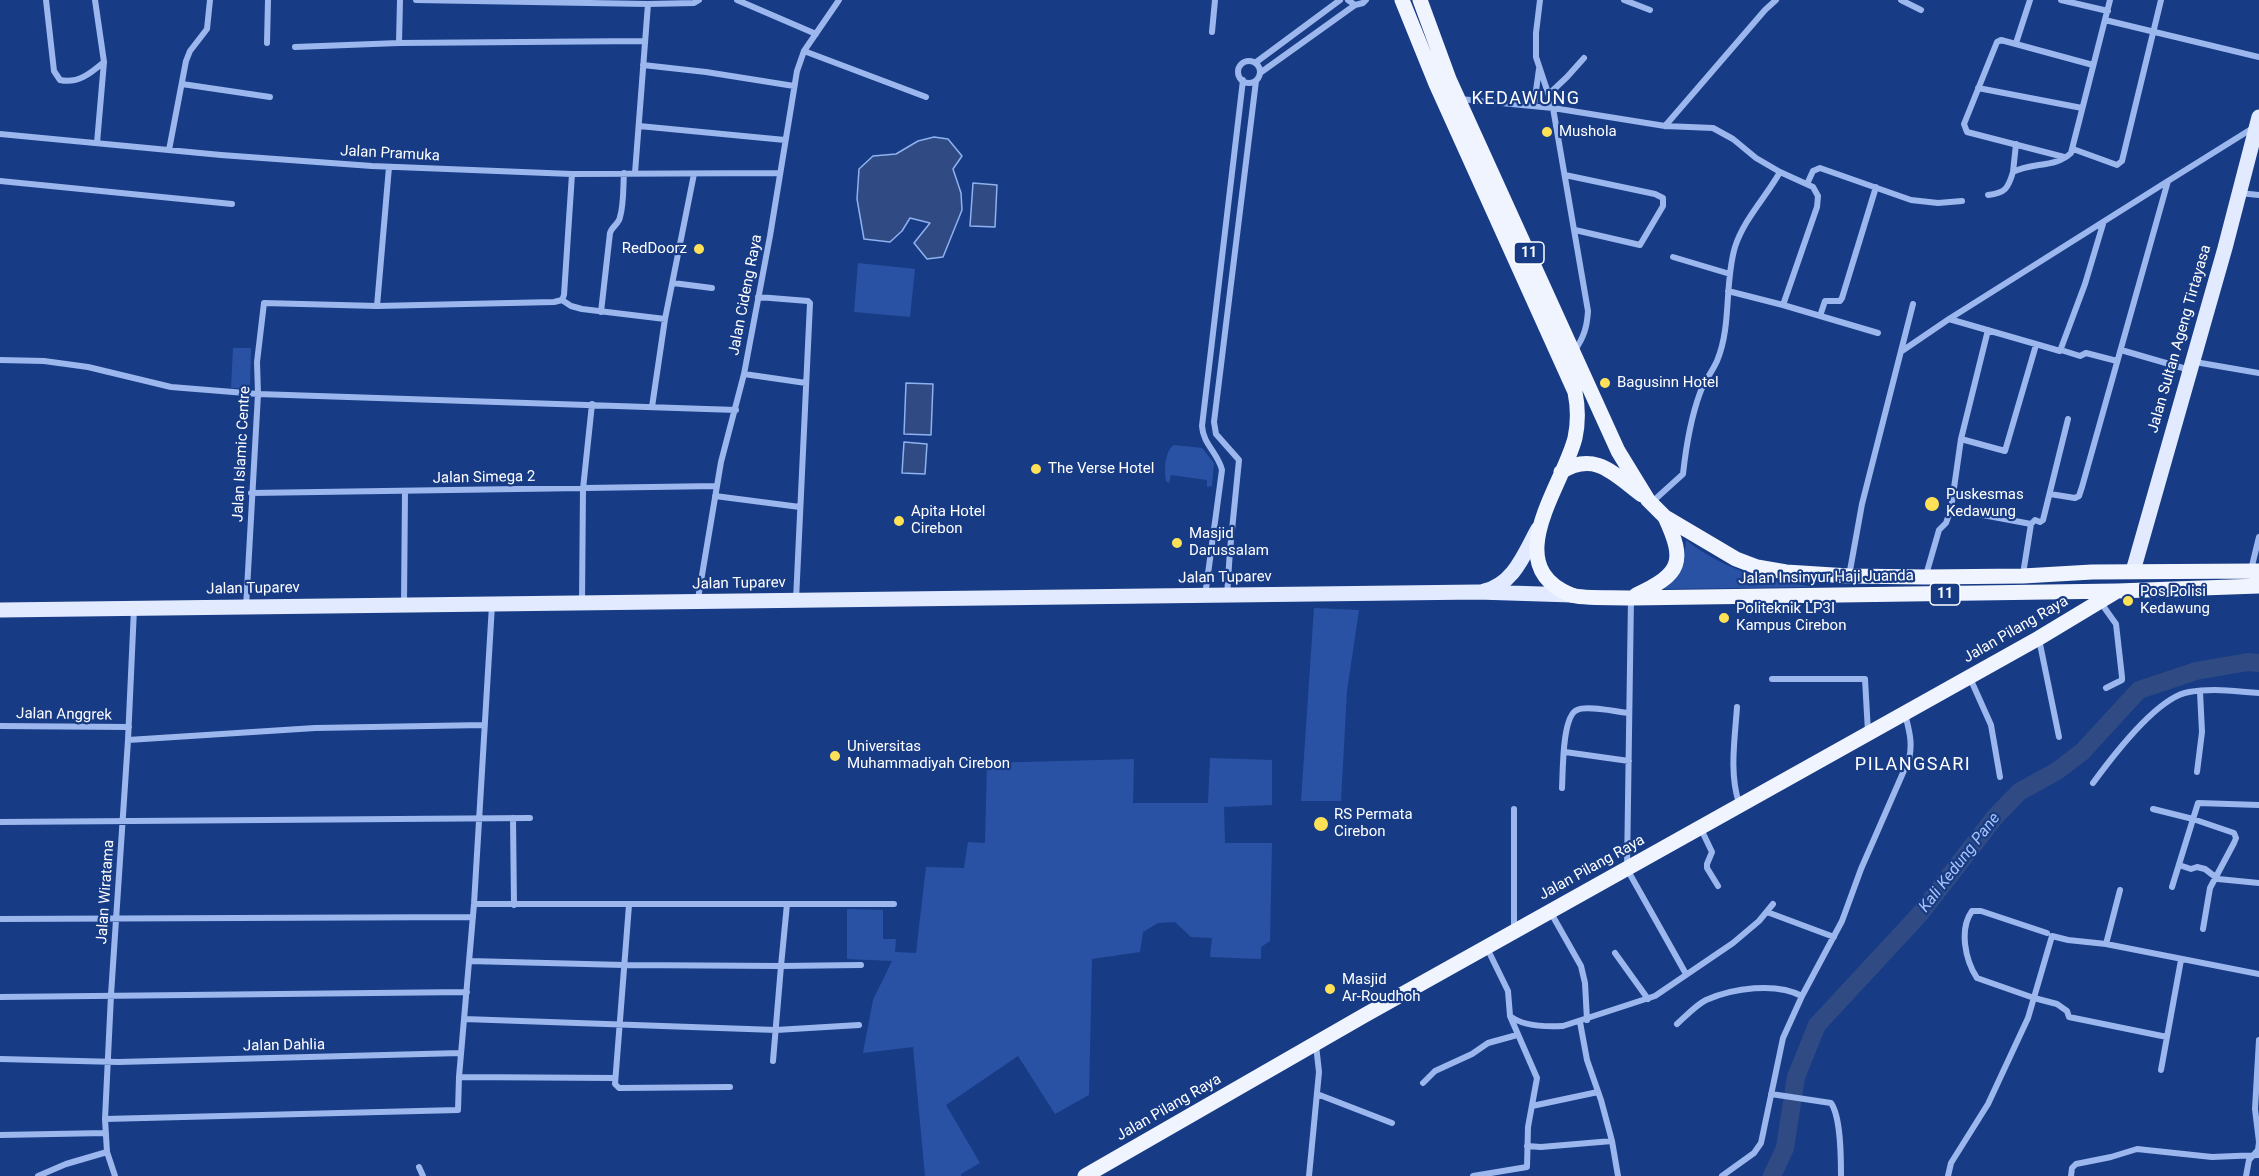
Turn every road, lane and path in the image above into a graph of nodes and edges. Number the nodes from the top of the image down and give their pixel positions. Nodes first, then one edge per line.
1 (46, 0) edge
2 (94, 0) edge
3 (210, 0) edge
4 (268, 0) edge
5 (400, 0) edge
6 (417, 0) edge
7 (699, 0) edge
8 (737, 0) edge
9 (839, 0) edge
10 (1215, 0) edge
11 (1340, 0) edge
12 (1348, 0) edge
13 (1366, 0) edge
14 (1402, 0) edge
15 (1420, 0) edge
16 (1540, 0) edge
17 (1624, 0) edge
18 (1900, 0) edge
19 (2030, 0) edge
20 (2061, 0) edge
21 (2110, 0) edge
22 (2161, 0) edge
23 (1774, 1) edge
24 (648, 4) junction
25 (1355, 5) junction
26 (1650, 10) dead end
27 (1921, 10) dead end
28 (2108, 11) junction
29 (2105, 20) junction
30 (1212, 32) dead end
31 (2153, 32) junction
32 (816, 34) junction
33 (645, 41) junction
34 (267, 43) dead end
35 (399, 43) junction
36 (2016, 43) junction
37 (295, 47) dead end
38 (804, 51) junction
39 (2259, 57) edge
40 (1584, 58) dead end
41 (104, 62) junction
42 (1255, 63) junction
43 (643, 64) junction
44 (1539, 65) junction
45 (2093, 65) junction
46 (1260, 73) junction
47 (1243, 80) junction
48 (1256, 81) junction
49 (1442, 82) junction
50 (182, 84) junction
51 (794, 86) junction
52 (1978, 88) junction
53 (1549, 94) junction
54 (270, 97) dead end
55 (926, 97) dead end
56 (1458, 98) junction
57 (1534, 105) junction
58 (1553, 108) junction
59 (2082, 108) junction
60 (2258, 122) edge
61 (639, 126) junction
62 (1665, 126) junction
63 (0, 134) edge
64 (785, 140) junction
65 (97, 143) junction
66 (2016, 144) junction
67 (2073, 148) junction
68 (169, 150) junction
69 (2064, 157) junction
70 (388, 166) junction
71 (1780, 172) junction
72 (2013, 172) junction
73 (624, 173) junction
74 (635, 173) junction
75 (779, 173) junction
76 (572, 174) junction
77 (694, 174) junction
78 (1565, 174) junction
79 (0, 181) edge
80 (2168, 181) junction
81 (1806, 184) junction
82 (1876, 187) junction
83 (1491, 188) junction
84 (2239, 193) junction
85 (1988, 195) dead end
86 (2259, 195) edge
87 (1962, 201) dead end
88 (232, 204) dead end
89 (2103, 223) junction
90 (1575, 230) junction
91 (1673, 257) dead end
92 (1530, 273) junction
93 (1730, 274) junction
94 (673, 283) junction
95 (712, 288) dead end
96 (1728, 291) junction
97 (758, 297) junction
98 (562, 300) junction
99 (1913, 304) dead end
100 (1783, 305) junction
101 (377, 306) junction
102 (601, 312) junction
103 (1820, 316) junction
104 (665, 319) junction
105 (1949, 319) junction
106 (1214, 322) junction
107 (1227, 324) junction
108 (1988, 330) junction
109 (1878, 333) dead end
110 (1212, 338) junction
111 (1224, 340) junction
112 (2036, 345) junction
113 (2061, 350) junction
114 (2121, 350) junction
115 (1902, 351) junction
116 (1572, 352) junction
117 (0, 360) edge
118 (2117, 361) junction
119 (2191, 366) junction
120 (2259, 373) edge
121 (744, 374) junction
122 (806, 383) junction
123 (258, 394) junction
124 (592, 404) junction
125 (652, 407) junction
126 (736, 410) junction
127 (2068, 419) dead end
128 (1961, 440) junction
129 (1561, 472) junction
130 (717, 486) junction
131 (583, 489) junction
132 (405, 491) junction
133 (251, 493) junction
134 (2050, 494) junction
135 (715, 496) junction
136 (1650, 502) junction
137 (800, 507) junction
138 (1951, 509) junction
139 (1665, 517) junction
140 (2031, 524) junction
141 (1538, 529) junction
142 (2259, 537) edge
143 (2133, 571) junction
144 (2255, 571) edge
145 (2092, 572) junction
146 (1849, 576) junction
147 (2023, 576) junction
148 (1925, 577) junction
149 (2259, 586) edge
150 (1478, 592) junction
151 (1205, 596) junction
152 (1227, 596) junction
153 (1572, 596) junction
154 (1631, 597) junction
155 (2096, 597) junction
156 (796, 601) junction
157 (697, 603) junction
158 (582, 604) junction
159 (404, 605) junction
160 (492, 605) junction
161 (246, 607) junction
162 (134, 609) junction
163 (0, 610) edge
164 (2039, 639) junction
165 (1970, 678) junction
166 (1772, 679) dead end
167 (2106, 688) dead end
168 (2200, 692) junction
169 (2259, 693) edge
170 (1737, 707) dead end
171 (1629, 713) junction
172 (1904, 714) junction
173 (484, 725) junction
174 (0, 726) edge
175 (129, 727) junction
176 (1868, 735) junction
177 (2059, 737) dead end
178 (128, 740) junction
179 (1564, 752) junction
180 (1629, 761) junction
181 (2198, 772) dead end
182 (2000, 777) dead end
183 (2093, 783) dead end
184 (1562, 788) dead end
185 (2259, 805) edge
186 (1740, 807) junction
187 (1514, 808) dead end
188 (2153, 809) dead end
189 (477, 818) junction
190 (513, 818) junction
191 (530, 818) dead end
192 (2193, 819) junction
193 (0, 822) edge
194 (123, 822) junction
195 (1701, 828) junction
196 (2179, 866) junction
197 (1627, 869) junction
198 (2214, 877) junction
199 (2259, 883) edge
200 (1718, 886) dead end
201 (2172, 887) dead end
202 (2120, 890) dead end
203 (474, 904) junction
204 (514, 904) junction
205 (787, 904) junction
206 (894, 904) dead end
207 (1773, 904) dead end
208 (629, 905) junction
209 (1551, 912) junction
210 (1767, 912) junction
211 (473, 917) junction
212 (117, 918) junction
213 (0, 919) edge
214 (2203, 929) dead end
215 (1514, 932) junction
216 (2047, 933) dead end
217 (1834, 937) junction
218 (2106, 944) junction
219 (1486, 947) junction
220 (1615, 953) dead end
221 (2181, 960) junction
222 (469, 961) junction
223 (624, 965) junction
224 (861, 965) dead end
225 (781, 966) junction
226 (1686, 974) junction
227 (2259, 974) edge
228 (467, 992) junction
229 (111, 995) junction
230 (1802, 996) junction
231 (0, 997) edge
232 (2034, 998) junction
233 (1648, 999) junction
234 (1510, 1016) junction
235 (464, 1019) junction
236 (1584, 1021) junction
237 (1677, 1024) dead end
238 (859, 1025) dead end
239 (619, 1026) junction
240 (776, 1030) junction
241 (1517, 1035) junction
242 (2166, 1037) junction
243 (2259, 1040) edge
244 (1316, 1044) junction
245 (461, 1053) junction
246 (0, 1059) edge
247 (773, 1061) dead end
248 (108, 1062) junction
249 (2161, 1070) dead end
250 (459, 1077) junction
251 (615, 1078) junction
252 (1423, 1083) dead end
253 (730, 1087) dead end
254 (1598, 1092) junction
255 (1317, 1094) junction
256 (1771, 1094) junction
257 (1532, 1106) junction
258 (2257, 1109) edge
259 (105, 1119) junction
260 (1392, 1123) dead end
261 (106, 1133) junction
262 (0, 1135) edge
263 (1612, 1141) junction
264 (1527, 1146) junction
265 (107, 1152) junction
266 (2255, 1155) edge
267 (419, 1167) dead end
268 (38, 1176) edge
269 (115, 1176) edge
270 (423, 1176) edge
271 (1085, 1176) edge
272 (1309, 1176) edge
273 (1473, 1176) edge
274 (1618, 1176) edge
275 (1722, 1176) edge
276 (1841, 1176) edge
277 (1948, 1176) edge
278 (2071, 1176) edge
279 (2246, 1176) edge

1 - 41 street
2 - 41 street
3 - 50 street
4 - 34 street
5 - 35 street
6 - 24 street
7 - 24 street
8 - 32 street
9 - 32 street, Jalan Cideng Raya
10 - 30 street
11 - 42 street
12 - 25 street
13 - 25 street
14 - 49 highway, 11
15 - 49 highway, 11
16 - 44 street
17 - 26 street
18 - 27 street
19 - 36 street
20 - 28 street
21 - 28 street
22 - 31 street
23 - 62 street
24 - 33 street
25 - 46 street
28 - 29 street
29 - 31 street
29 - 45 street
31 - 39 street
31 - 67 street
32 - 38 street, Jalan Cideng Raya
33 - 35 street
33 - 43 street
35 - 37 street
36 - 45 street
36 - 52 street
38 - 51 street, Jalan Cideng Raya
38 - 55 street
40 - 53 street
41 - 65 street
42 - 46 street
42 - 47 street
43 - 51 street
43 - 61 street
44 - 53 street
44 - 57 street
45 - 59 street
46 - 48 street
47 - 48 street
47 - 106 street
48 - 107 street
49 - 56 highway, 11
49 - 83 highway, 11
50 - 54 street
50 - 68 street
51 - 64 street, Jalan Cideng Raya
52 - 59 street
52 - 66 street
53 - 58 street
56 - 57 street
56 - 83 highway, 11
57 - 58 street
58 - 62 street
58 - 78 street
59 - 67 street
60 - 80 street
60 - 84 main road, Jalan Sultan Ageng Tirtayasa
61 - 64 street
61 - 74 street
62 - 71 street
63 - 65 street, Jalan Pramuka
64 - 75 street, Jalan Cideng Raya
65 - 68 street, Jalan Pramuka
66 - 69 street
66 - 72 street
67 - 69 street
68 - 70 street, Jalan Pramuka
69 - 72 street
70 - 76 street, Jalan Pramuka
70 - 101 street
71 - 81 street
71 - 93 street
72 - 85 street
73 - 74 street, Jalan Pramuka
73 - 76 street, Jalan Pramuka
73 - 102 street
74 - 77 street, Jalan Pramuka
75 - 77 street, Jalan Pramuka
75 - 97 street, Jalan Cideng Raya
76 - 98 street
77 - 94 street
78 - 90 street
78 - 90 street
79 - 88 street
80 - 89 street
80 - 114 street
81 - 82 street
81 - 100 street
82 - 87 street
82 - 103 street
83 - 92 highway, 11
84 - 86 street
84 - 119 main road, Jalan Sultan Ageng Tirtayasa
89 - 105 street
89 - 113 street
90 - 116 street
91 - 93 street
92 - 116 highway, 11
92 - 129 highway, 11
93 - 96 street
94 - 95 street
94 - 104 street
96 - 100 street
96 - 136 street
97 - 121 street, Jalan Cideng Raya
97 - 122 street
98 - 101 street
98 - 102 street
99 - 115 street
100 - 103 street
101 - 123 street, Jalan Islamic Centre
102 - 104 street
103 - 109 street
104 - 125 street
105 - 108 street
105 - 115 street
106 - 107 street
106 - 110 street
107 - 111 street
108 - 112 street
108 - 128 street
110 - 111 street
110 - 151 street
111 - 152 street
112 - 113 street
112 - 128 street
113 - 118 street
114 - 118 street
114 - 119 street
115 - 146 street
116 - 136 highway, 11
117 - 123 street
118 - 134 street
119 - 120 street
119 - 143 main road, Jalan Sultan Ageng Tirtayasa
121 - 122 street
121 - 126 street, Jalan Cideng Raya
122 - 137 street
123 - 124 street
123 - 133 street, Jalan Islamic Centre
124 - 125 street
124 - 131 street
125 - 126 street
126 - 130 street, Jalan Cideng Raya
127 - 134 street
128 - 138 street
129 - 136 highway
129 - 141 highway, 11
130 - 131 street, Jalan Simega 2
130 - 135 street, Jalan Cideng Raya
131 - 132 street, Jalan Simega 2
131 - 158 street
132 - 133 street, Jalan Simega 2
132 - 159 street
133 - 161 street, Jalan Islamic Centre
134 - 140 street
135 - 137 street
135 - 157 street, Jalan Cideng Raya
136 - 139 highway, 11
137 - 156 street
138 - 140 street
138 - 148 street
139 - 146 highway, Jalan Insinyur Haji Juanda / 11
139 - 154 highway
140 - 147 street
141 - 150 main road
141 - 153 highway, 11
142 - 144 street
143 - 144 highway, Jalan Insinyur Haji Juanda / 11
143 - 145 highway, Jalan Insinyur Haji Juanda / 11
145 - 147 highway, Jalan Insinyur Haji Juanda / 11
145 - 155 highway
146 - 148 highway, Jalan Insinyur Haji Juanda / 11
147 - 148 highway, Jalan Insinyur Haji Juanda / 11
149 - 155 highway, Jalan Insinyur Haji Juanda / 11
150 - 152 main road, Jalan Tuparev
150 - 153 main road, Jalan Tuparev
151 - 152 main road, Jalan Tuparev
151 - 156 main road, Jalan Tuparev
153 - 154 highway, Jalan Insinyur Haji Juanda / 11
154 - 155 highway, Jalan Insinyur Haji Juanda / 11
154 - 171 street
155 - 164 highway, Jalan Pilang Raya
155 - 167 street
156 - 157 main road, Jalan Tuparev
157 - 158 main road, Jalan Tuparev
158 - 160 main road, Jalan Tuparev
159 - 160 main road, Jalan Tuparev
159 - 161 main road, Jalan Tuparev
160 - 173 street
161 - 162 main road, Jalan Tuparev
162 - 163 main road, Jalan Tuparev
162 - 175 street, Jalan Wiratama
164 - 165 highway, Jalan Pilang Raya
164 - 177 street
165 - 172 highway, Jalan Pilang Raya
165 - 182 street
166 - 176 street
168 - 169 street
168 - 181 street
168 - 183 street
170 - 186 street
171 - 179 street
171 - 180 street
172 - 176 highway, Jalan Pilang Raya
172 - 217 street
173 - 178 street
173 - 189 street
174 - 175 street, Jalan Anggrek
175 - 178 street, Jalan Wiratama
176 - 186 highway, Jalan Pilang Raya
178 - 194 street, Jalan Wiratama
179 - 180 street
179 - 184 street
180 - 197 street
185 - 192 street
186 - 195 highway, Jalan Pilang Raya
187 - 215 street
188 - 192 street
189 - 190 street
189 - 194 street
189 - 203 street
190 - 191 street
190 - 204 street
192 - 196 street
192 - 198 street
193 - 194 street
194 - 212 street, Jalan Wiratama
195 - 197 highway, Jalan Pilang Raya
195 - 200 street
196 - 198 street
196 - 201 street
197 - 209 highway, Jalan Pilang Raya
197 - 226 street
198 - 199 street
198 - 214 street
202 - 218 street
203 - 204 street
203 - 211 street
204 - 208 street
205 - 206 street
205 - 208 street
205 - 225 street
207 - 210 street
208 - 223 street
209 - 215 highway, Jalan Pilang Raya
209 - 236 street
210 - 217 street
210 - 226 street
211 - 212 street
211 - 222 street
212 - 213 street
212 - 229 street, Jalan Wiratama
215 - 219 highway, Jalan Pilang Raya
216 - 232 street
217 - 230 street
218 - 221 street
218 - 232 street
219 - 234 street
219 - 244 highway, Jalan Pilang Raya
220 - 233 street
221 - 227 street
221 - 242 street
222 - 223 street
222 - 228 street
223 - 225 street
223 - 239 street
224 - 225 street
225 - 240 street
226 - 233 street
228 - 229 street
228 - 235 street
229 - 231 street
229 - 248 street, Jalan Wiratama
230 - 237 street
230 - 256 street
232 - 242 street
232 - 277 street
233 - 236 street
234 - 236 street
234 - 241 street
235 - 239 street
235 - 245 street
236 - 254 street
238 - 240 street
239 - 240 street
239 - 251 street
240 - 247 street
241 - 252 street
241 - 257 street
242 - 249 street
243 - 258 street
244 - 255 street
244 - 271 highway, Jalan Pilang Raya
245 - 248 street, Jalan Dahlia
245 - 250 street
246 - 248 street, Jalan Dahlia
248 - 259 street, Jalan Wiratama
250 - 251 street
250 - 259 street
251 - 253 street
254 - 257 street
254 - 263 street
255 - 260 street
255 - 272 street
256 - 275 street
256 - 276 street
257 - 264 street
258 - 266 street
259 - 261 street, Jalan Wiratama
261 - 262 street
261 - 265 street, Jalan Wiratama
263 - 264 street
263 - 274 street
264 - 273 street
265 - 268 street
265 - 269 street, Jalan Wiratama
266 - 278 street
266 - 279 street
267 - 270 street

